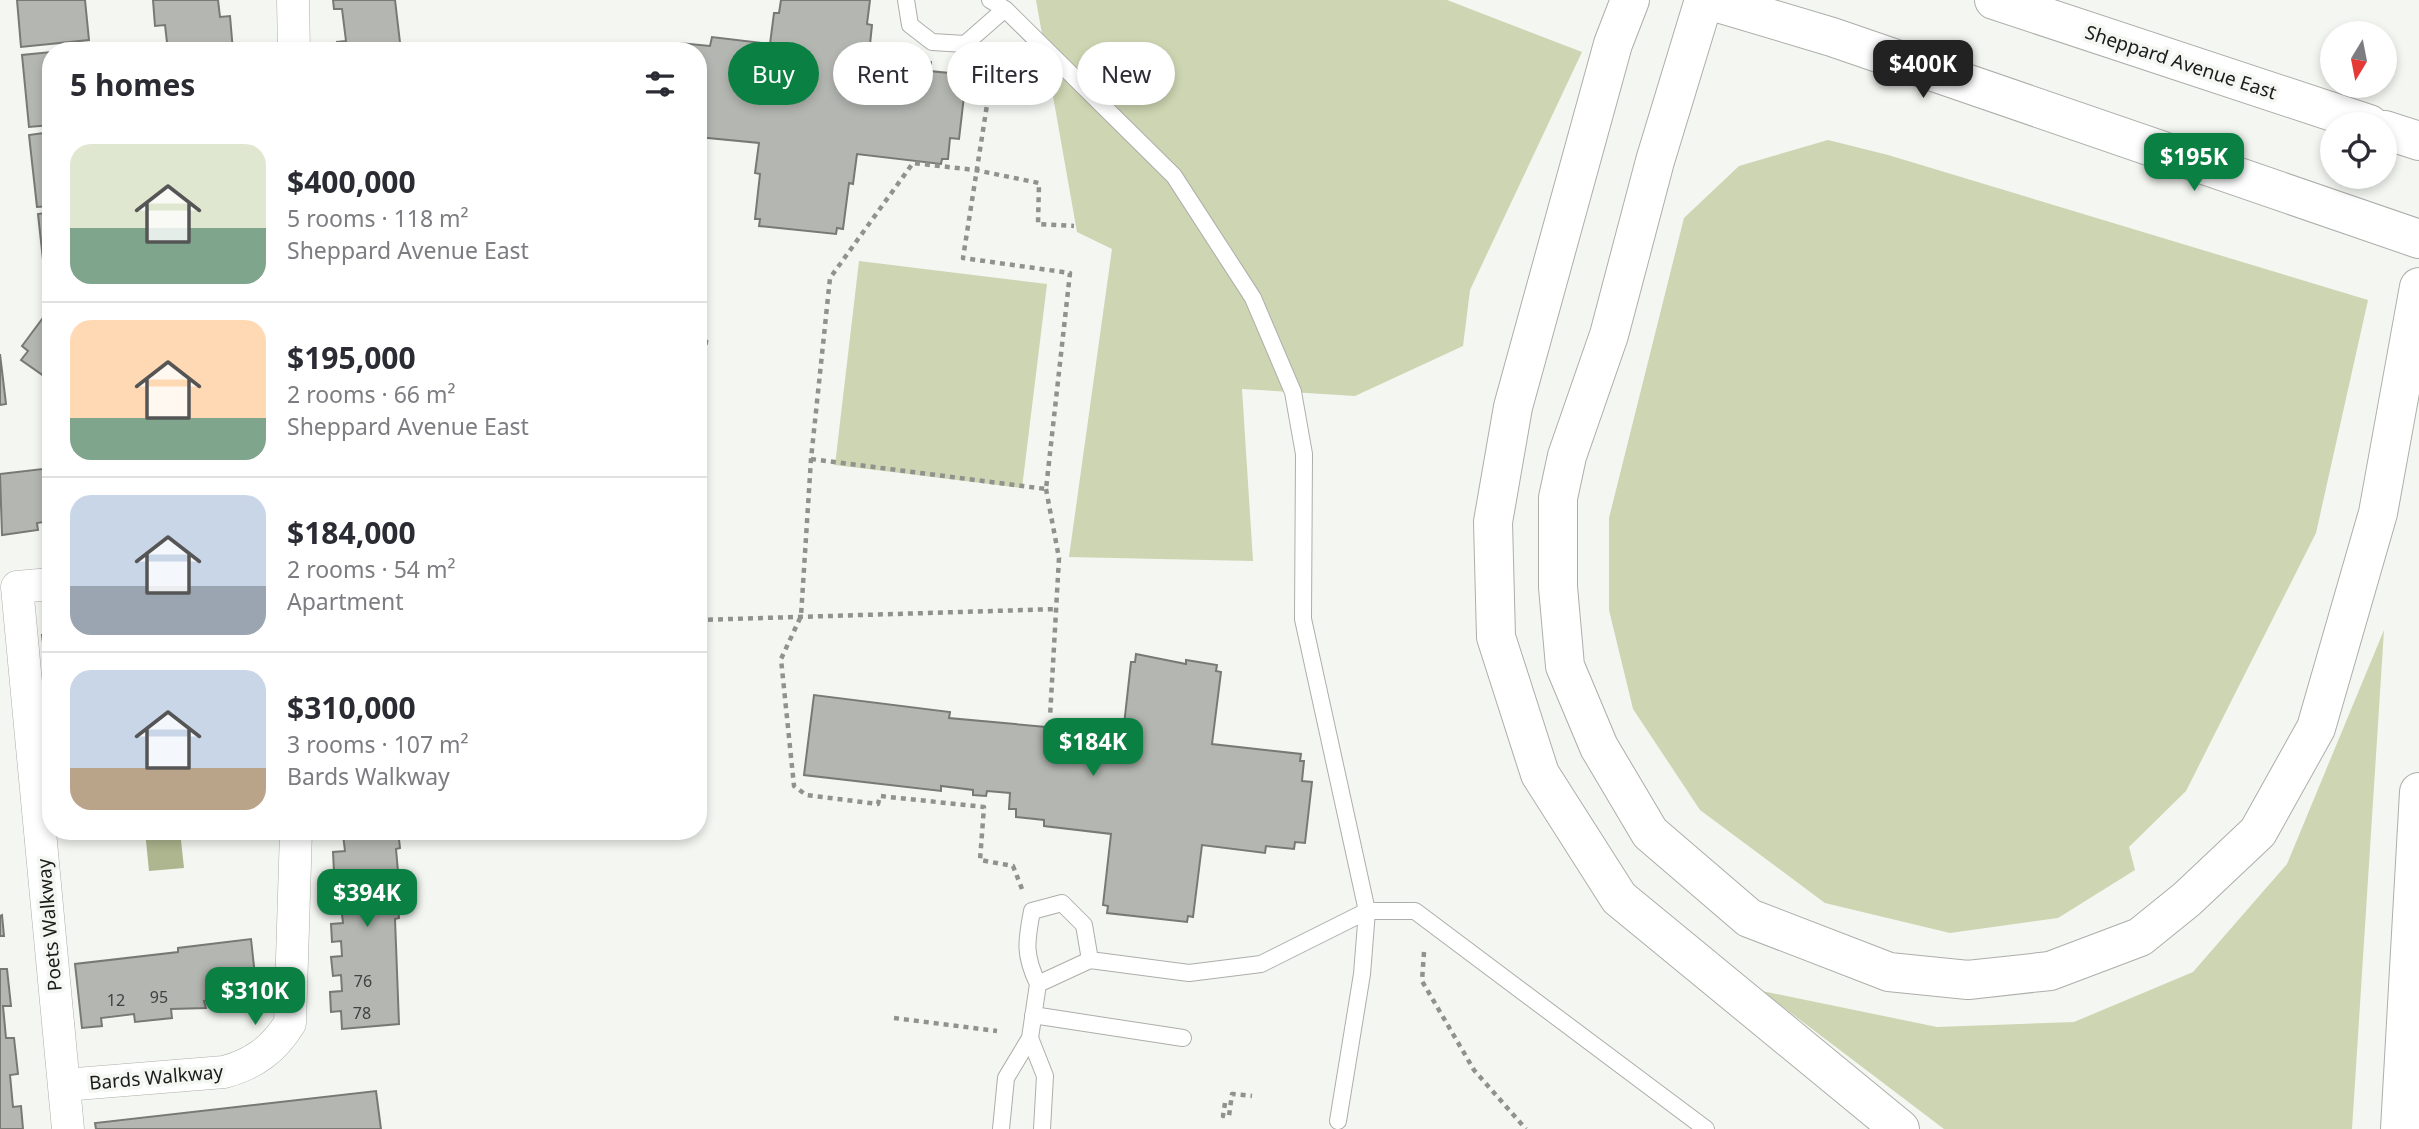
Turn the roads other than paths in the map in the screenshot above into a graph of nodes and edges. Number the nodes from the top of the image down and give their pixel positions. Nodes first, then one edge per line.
1 (293, 0) edge
2 (906, 0) edge
3 (990, 0) edge
4 (1630, 0) edge
5 (1706, 0) edge
6 (1994, 0) edge
7 (1005, 9) junction
8 (294, 42) edge
9 (2333, 112) edge
10 (2397, 134) edge
11 (2419, 141) edge
12 (2419, 239) edge
13 (2419, 287) edge
14 (42, 585) edge
15 (8, 588) edge
16 (2419, 792) edge
17 (296, 840) edge
18 (1367, 911) junction
19 (1090, 960) junction
20 (1038, 984) junction
21 (1033, 1015) junction
22 (1030, 1038) junction
23 (1183, 1038) dead end
24 (64, 1085) junction
25 (1338, 1121) dead end
26 (68, 1129) edge
27 (1000, 1129) edge
28 (1042, 1129) edge
29 (1706, 1129) edge
30 (1900, 1129) edge
31 (2400, 1129) edge

1 - 8 street
2 - 7 lane
3 - 7 lane
4 - 30 main road
5 - 12 main road
5 - 13 main road
6 - 9 main road, Sheppard Avenue East
7 - 18 lane
10 - 11 main road
14 - 15 street, Poets Walkway
15 - 24 street, Poets Walkway
16 - 31 main road
17 - 24 street, Bards Walkway
18 - 19 lane
18 - 25 lane
18 - 29 lane
19 - 20 lane
19 - 20 lane
20 - 21 lane
21 - 22 lane
21 - 23 lane
22 - 27 lane
22 - 28 lane
24 - 26 street, Poets Walkway

